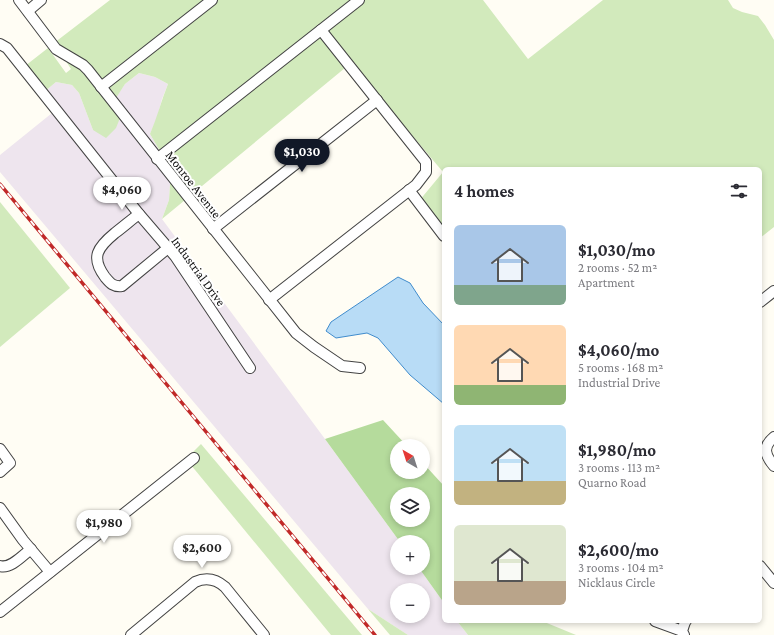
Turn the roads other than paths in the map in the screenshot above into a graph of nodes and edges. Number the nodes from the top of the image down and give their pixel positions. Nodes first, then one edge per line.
1 (19, 0) edge
2 (41, 0) edge
3 (212, 0) edge
4 (360, 0) edge
5 (28, 11) junction
6 (321, 30) junction
7 (0, 44) edge
8 (101, 87) junction
9 (377, 100) junction
10 (157, 159) junction
11 (409, 190) junction
12 (139, 214) junction
13 (213, 229) junction
14 (442, 233) edge
15 (168, 248) junction
16 (774, 291) edge
17 (270, 300) junction
18 (762, 300) edge
19 (250, 368) dead end
20 (360, 368) dead end
21 (774, 437) edge
22 (0, 449) edge
23 (194, 458) dead end
24 (774, 466) edge
25 (0, 472) edge
26 (0, 508) edge
27 (31, 549) junction
28 (0, 566) edge
29 (762, 569) edge
30 (50, 572) junction
31 (774, 584) edge
32 (0, 612) edge
33 (660, 623) edge
34 (685, 623) edge
35 (683, 633) edge
36 (131, 635) edge
37 (264, 635) edge

1 - 5 street, Monroe Avenue
2 - 5 street
3 - 8 street
4 - 6 street
5 - 8 street, Monroe Avenue
6 - 9 street
6 - 10 street
7 - 12 street, Industrial Drive
8 - 10 street, Monroe Avenue
9 - 11 street
9 - 13 street
10 - 13 street, Monroe Avenue
11 - 14 street
11 - 17 street
12 - 15 street, Industrial Drive
12 - 15 street
13 - 17 street, Monroe Avenue
15 - 19 street, Industrial Drive
16 - 18 street
17 - 20 street, Monroe Avenue
21 - 24 street
22 - 25 street
23 - 30 street
26 - 27 street
27 - 28 street
27 - 30 street
29 - 31 street
30 - 32 street
33 - 35 street
34 - 35 street
36 - 37 street

